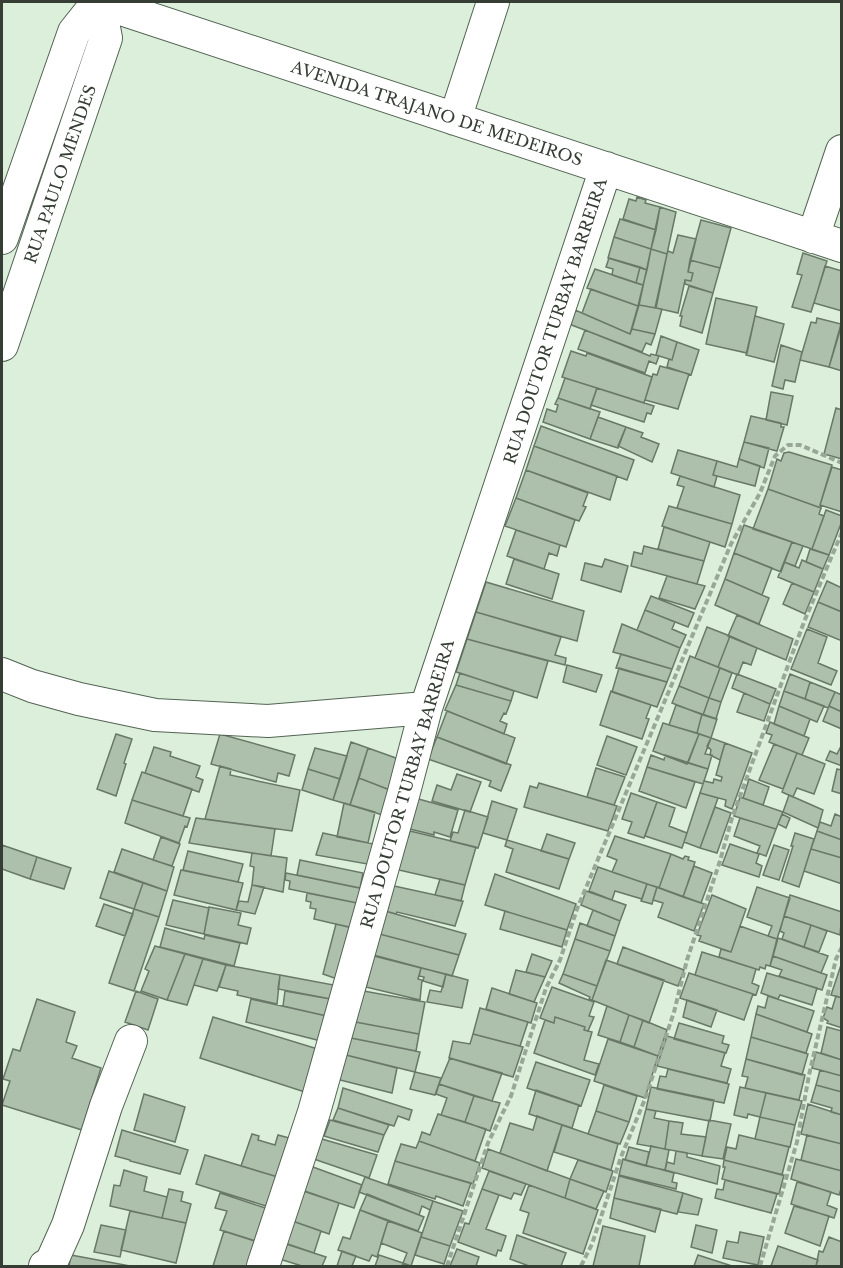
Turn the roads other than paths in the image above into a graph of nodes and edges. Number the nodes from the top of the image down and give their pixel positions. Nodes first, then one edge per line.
1 (99, 2) edge
2 (494, 2) edge
3 (455, 119) junction
4 (842, 151) edge
5 (606, 168) junction
6 (2, 238) edge
7 (827, 241) edge
8 (2, 345) edge
9 (2, 674) edge
10 (426, 708) junction
11 (131, 1041) dead end
12 (45, 1266) edge
13 (263, 1266) edge

1 - 3 street, AVENIDA TRAJANO DE MEDEIROS
1 - 6 street, RUA PAULO MENDES
1 - 8 street, RUA PAULO MENDES
2 - 3 street
3 - 5 street, AVENIDA TRAJANO DE MEDEIROS
4 - 7 street
5 - 7 street, AVENIDA TRAJANO DE MEDEIROS
5 - 10 street, RUA DOUTOR TURBAY BARREIRA
9 - 10 street
10 - 13 street, RUA DOUTOR TURBAY BARREIRA
11 - 12 street

